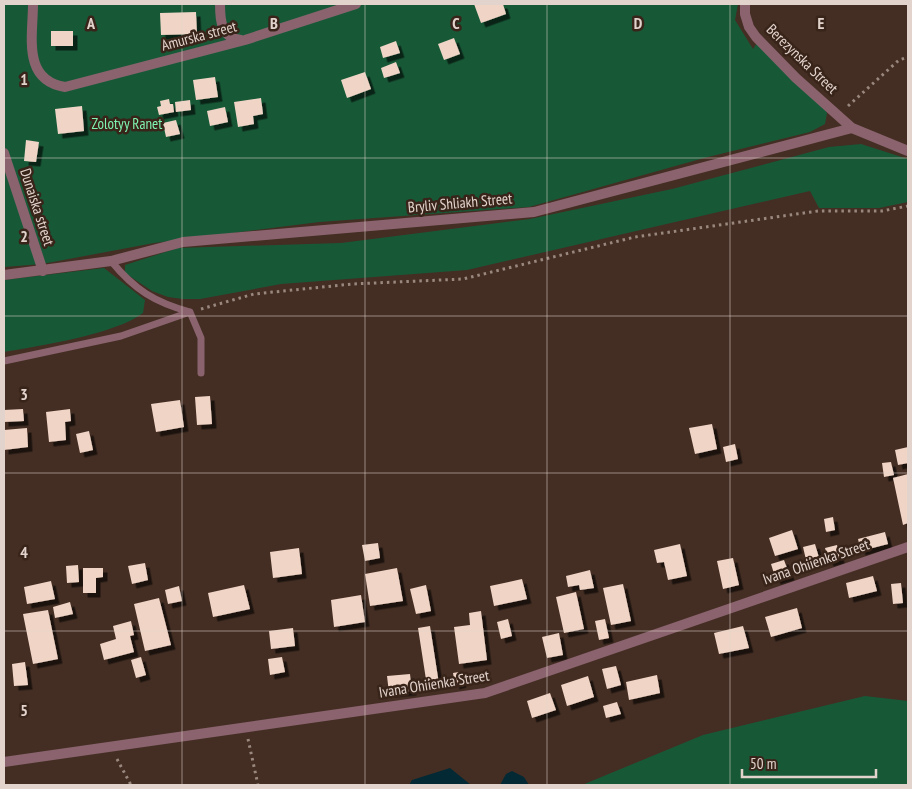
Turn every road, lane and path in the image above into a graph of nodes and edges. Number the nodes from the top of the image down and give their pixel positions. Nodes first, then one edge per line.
1 (33, 4) edge
2 (220, 4) edge
3 (356, 4) edge
4 (745, 4) edge
5 (245, 40) junction
6 (908, 57) edge
7 (838, 115) junction
8 (852, 128) junction
9 (908, 151) edge
10 (4, 153) edge
11 (908, 206) edge
12 (111, 261) junction
13 (42, 271) junction
14 (4, 275) edge
15 (190, 312) junction
16 (4, 361) edge
17 (201, 373) dead end
18 (908, 547) edge
19 (246, 726) junction
20 (111, 745) junction
21 (4, 762) edge
22 (131, 785) edge
23 (258, 785) edge

1 - 5 street, Amurska street
2 - 5 street
3 - 5 street, Amurska street
4 - 7 street, Berezynska Street
6 - 7 path
7 - 8 street, Berezynska Street
8 - 9 street
8 - 12 street, Bryliv Shliakh Street
10 - 13 street, Dunaiska street
11 - 15 path
12 - 13 street, Bryliv Shliakh Street
12 - 15 lane
13 - 14 street, Bryliv Shliakh Street
15 - 16 lane
15 - 17 lane
18 - 19 street, Ivana Ohiienka Street
19 - 20 street, Ivana Ohiienka Street
19 - 23 path
20 - 21 street, Ivana Ohiienka Street
20 - 22 path

